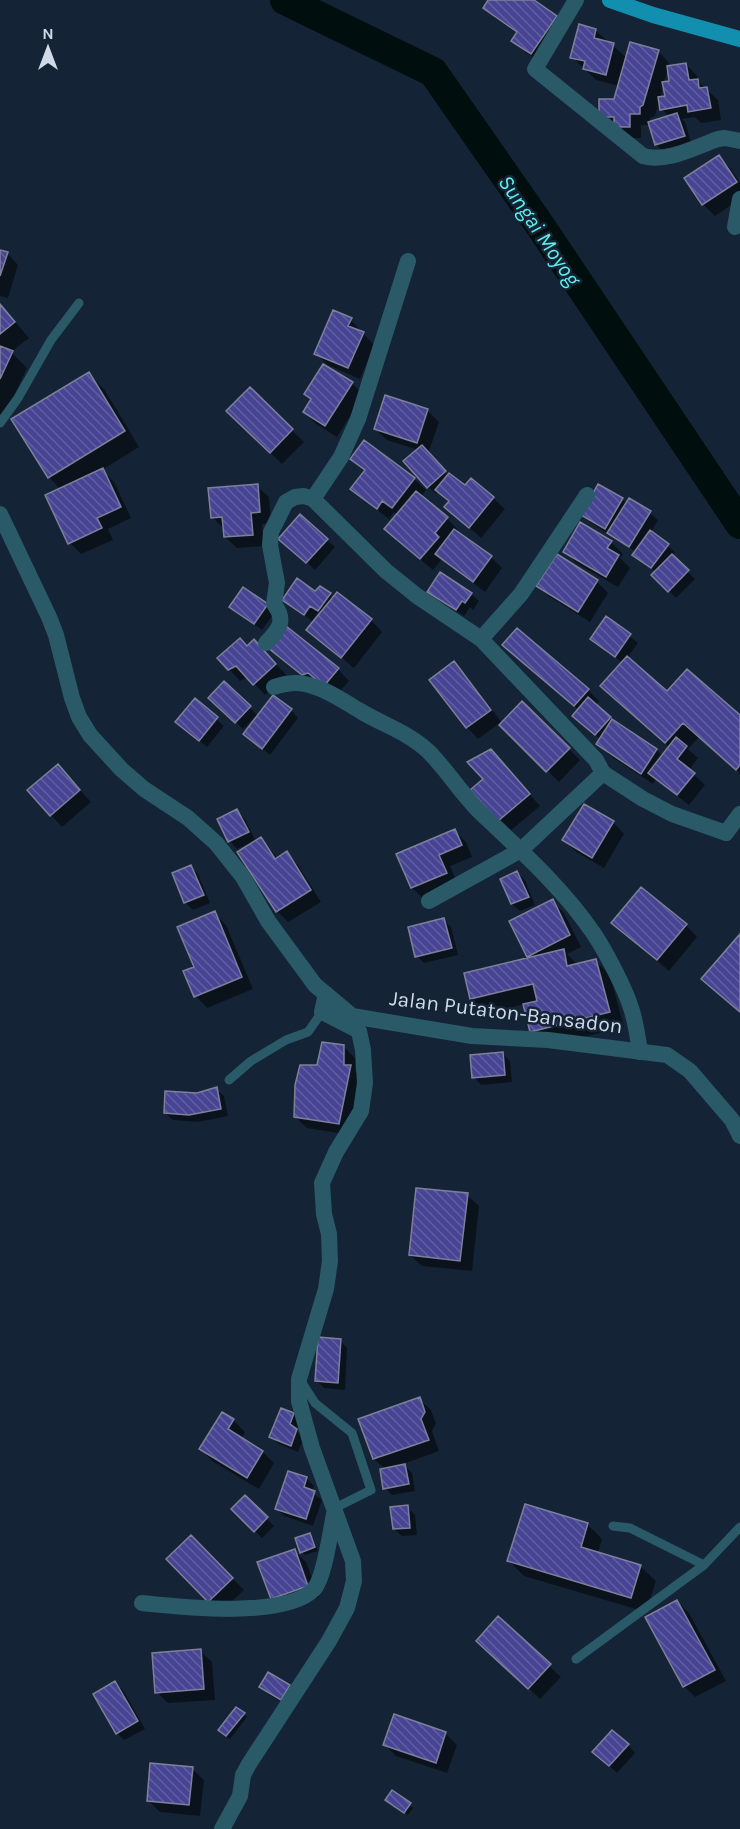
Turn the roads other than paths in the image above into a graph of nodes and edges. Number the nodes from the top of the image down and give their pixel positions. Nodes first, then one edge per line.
1 (576, 0) edge
2 (610, 0) edge
3 (740, 39) edge
4 (740, 141) edge
5 (740, 200) edge
6 (735, 227) dead end
7 (408, 261) dead end
8 (80, 303) dead end
9 (0, 423) edge
10 (587, 495) dead end
11 (313, 499) junction
12 (0, 514) edge
13 (482, 639) junction
14 (267, 643) dead end
15 (274, 687) dead end
16 (603, 773) junction
17 (740, 814) edge
18 (521, 850) junction
19 (429, 901) dead end
20 (326, 994) junction
21 (322, 1011) junction
22 (640, 1052) junction
23 (229, 1080) dead end
24 (740, 1136) edge
25 (299, 1379) junction
26 (335, 1508) junction
27 (613, 1526) dead end
28 (740, 1527) edge
29 (704, 1565) junction
30 (142, 1603) dead end
31 (576, 1659) dead end
32 (222, 1829) edge

1 - 4 street
2 - 3 main road
5 - 6 street
7 - 11 street
8 - 9 lane
10 - 13 street
11 - 13 street
11 - 14 street
12 - 20 street, Jalan Putaton-Bansadon
13 - 16 street
15 - 18 street
16 - 17 street
16 - 18 street
18 - 19 street
18 - 22 street
20 - 21 street
20 - 22 street, Jalan Putaton-Bansadon
21 - 23 lane
21 - 25 street
22 - 24 street, Jalan Putaton-Bansadon
25 - 26 street
25 - 26 lane
26 - 30 street
26 - 32 street
27 - 29 lane
28 - 29 lane
29 - 31 lane

